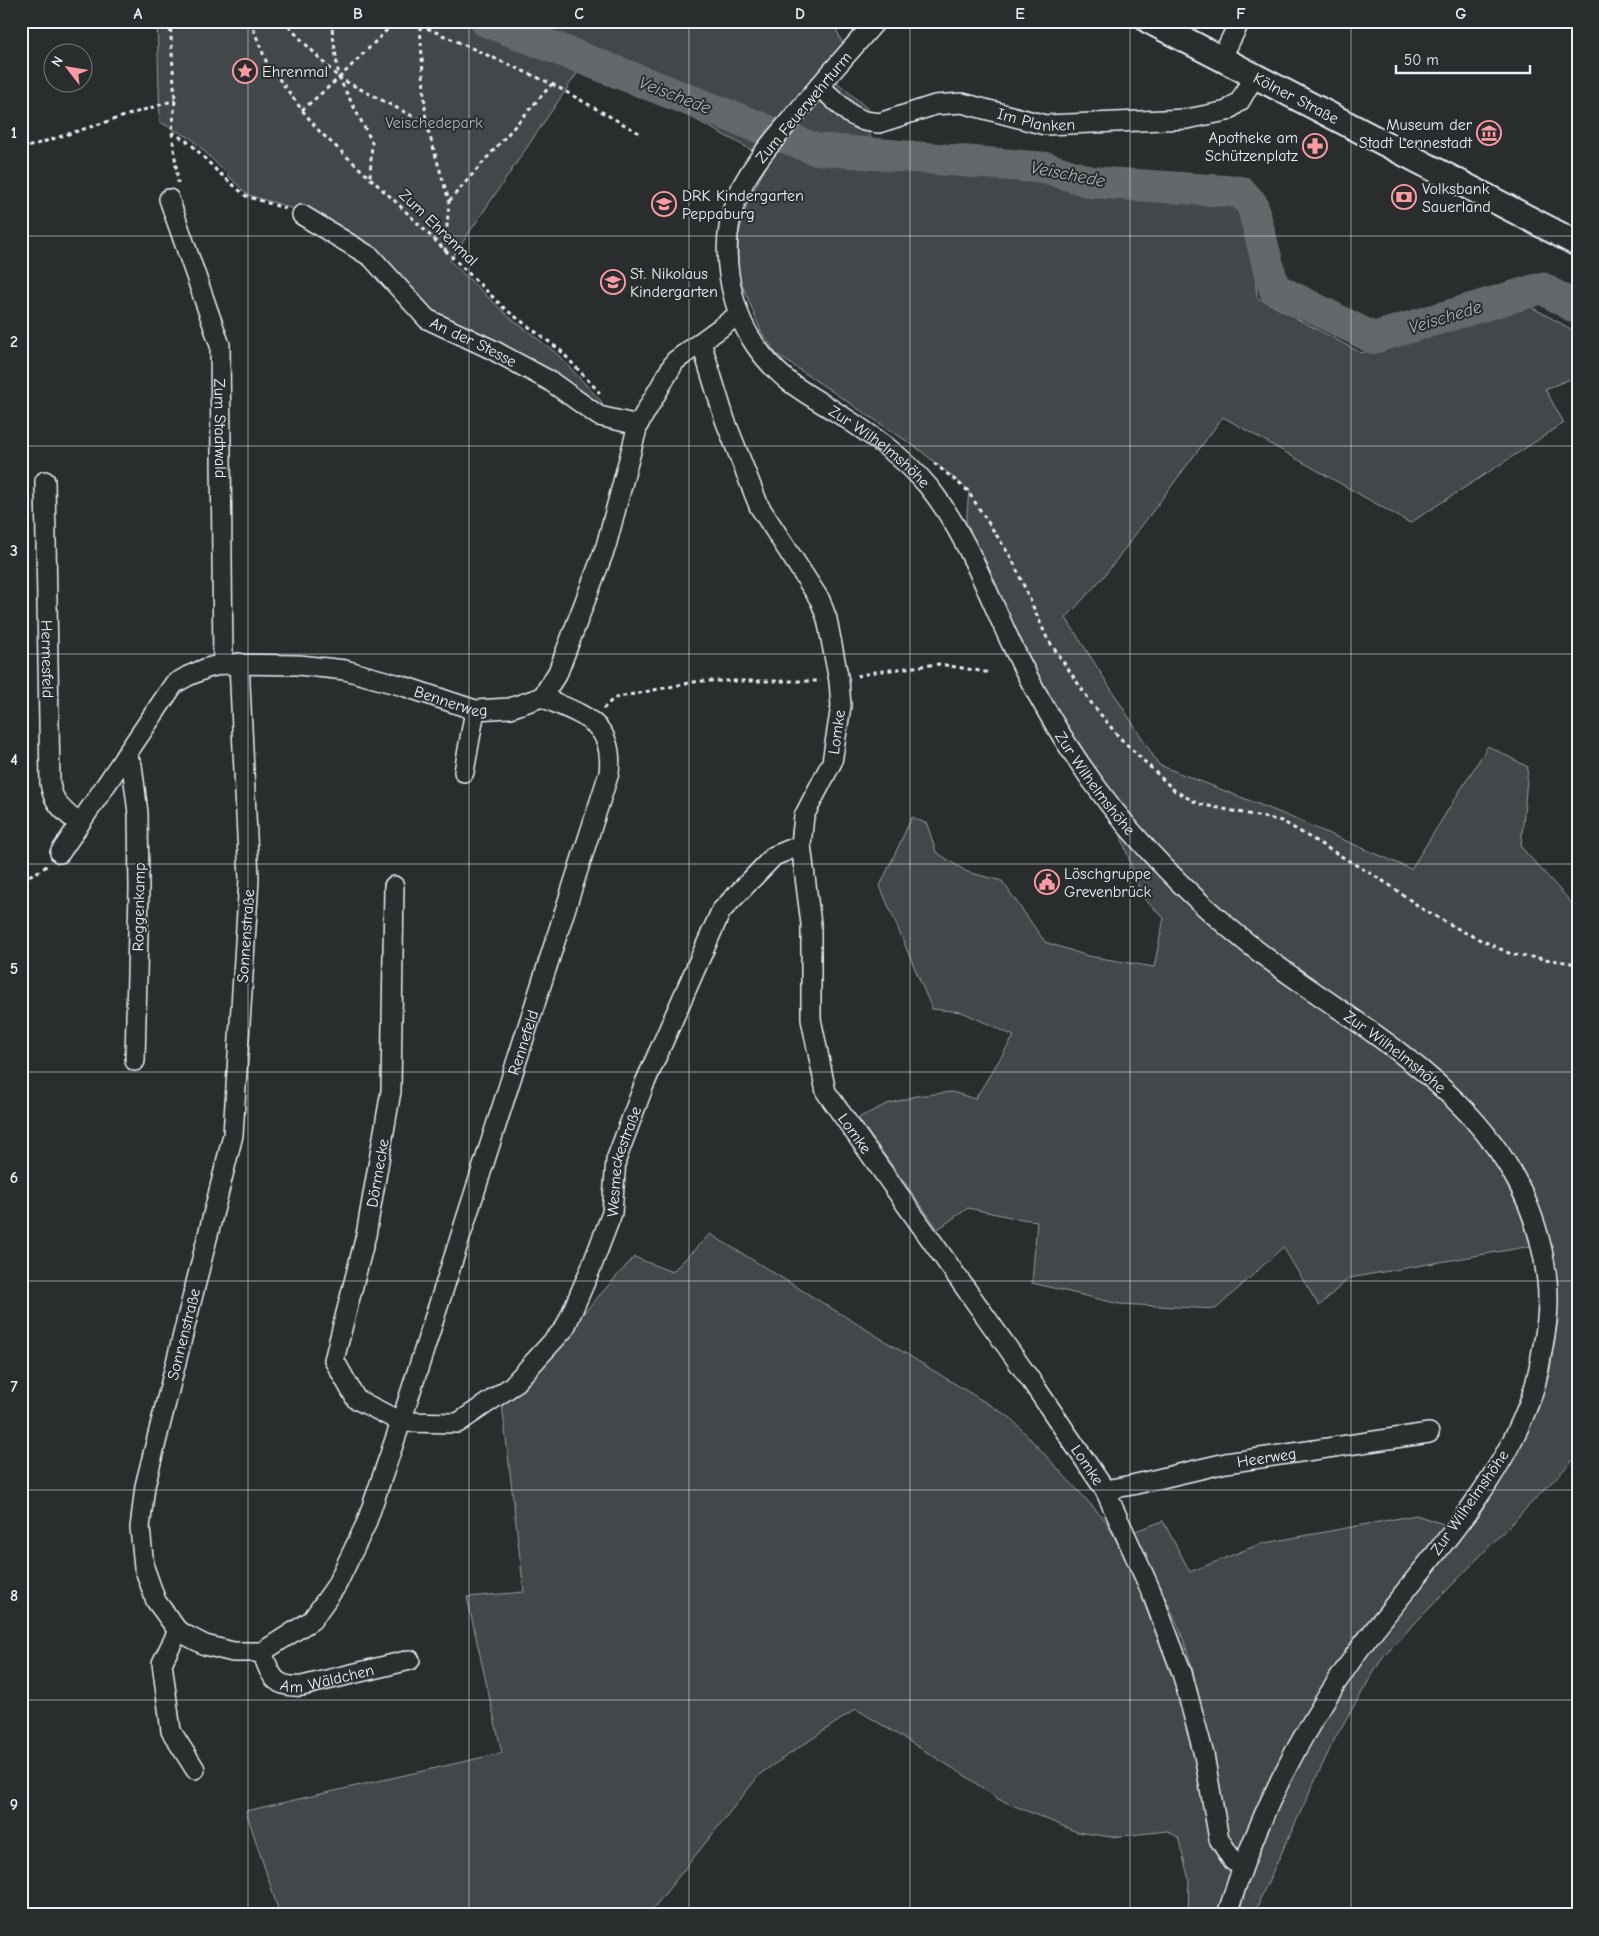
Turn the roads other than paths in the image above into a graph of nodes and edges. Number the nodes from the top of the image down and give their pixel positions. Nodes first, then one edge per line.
1 (876, 21) edge
2 (1148, 21) edge
3 (1240, 21) edge
4 (1221, 59) junction
5 (1254, 76) junction
6 (819, 86) junction
7 (169, 199) road end
8 (302, 215) road end
9 (1578, 244) edge
10 (738, 315) junction
11 (701, 342) junction
12 (638, 425) junction
13 (45, 481) dead end
14 (231, 664) junction
15 (542, 697) junction
16 (475, 710) junction
17 (125, 756) junction
18 (464, 772) dead end
19 (79, 824) junction
20 (801, 845) junction
21 (60, 853) road end
22 (394, 886) dead end
23 (135, 1061) dead end
24 (401, 1422) junction
25 (1429, 1433) dead end
26 (1105, 1490) junction
27 (178, 1631) junction
28 (262, 1652) junction
29 (410, 1660) dead end
30 (194, 1769) dead end
31 (1242, 1866) junction
32 (1227, 1915) edge

1 - 6 street, Zum Feuerwehrturm
2 - 4 main road, Kölner Straße
3 - 4 street
4 - 5 main road, Kölner Straße
5 - 6 street, Im Planken
5 - 9 main road, Kölner Straße
6 - 10 street, Zum Feuerwehrturm
7 - 14 street, Zum Stadtwald
8 - 12 street, An der Stesse
10 - 11 street
10 - 31 street, Zur Wilhelmshöhe
11 - 12 street
11 - 20 street, Lomke
12 - 15 street
13 - 19 street, Hermesfeld
14 - 16 street, Bennerweg
14 - 17 street, Bennerweg
14 - 27 street, Sonnenstraße
15 - 16 street, Bennerweg
15 - 24 street, Rennefeld
16 - 18 street
17 - 19 street, Bennerweg
17 - 23 street, Roggenkamp
19 - 21 street, Bennerweg
20 - 24 street, Wesmeckestraße
20 - 26 street, Lomke
22 - 24 street, Dörmecke
24 - 28 street
25 - 26 street, Heerweg
26 - 31 street, Lomke
27 - 28 street, Sonnenstraße
27 - 30 street
28 - 29 street, Am Wäldchen
31 - 32 street, Zur Wilhelmshöhe

